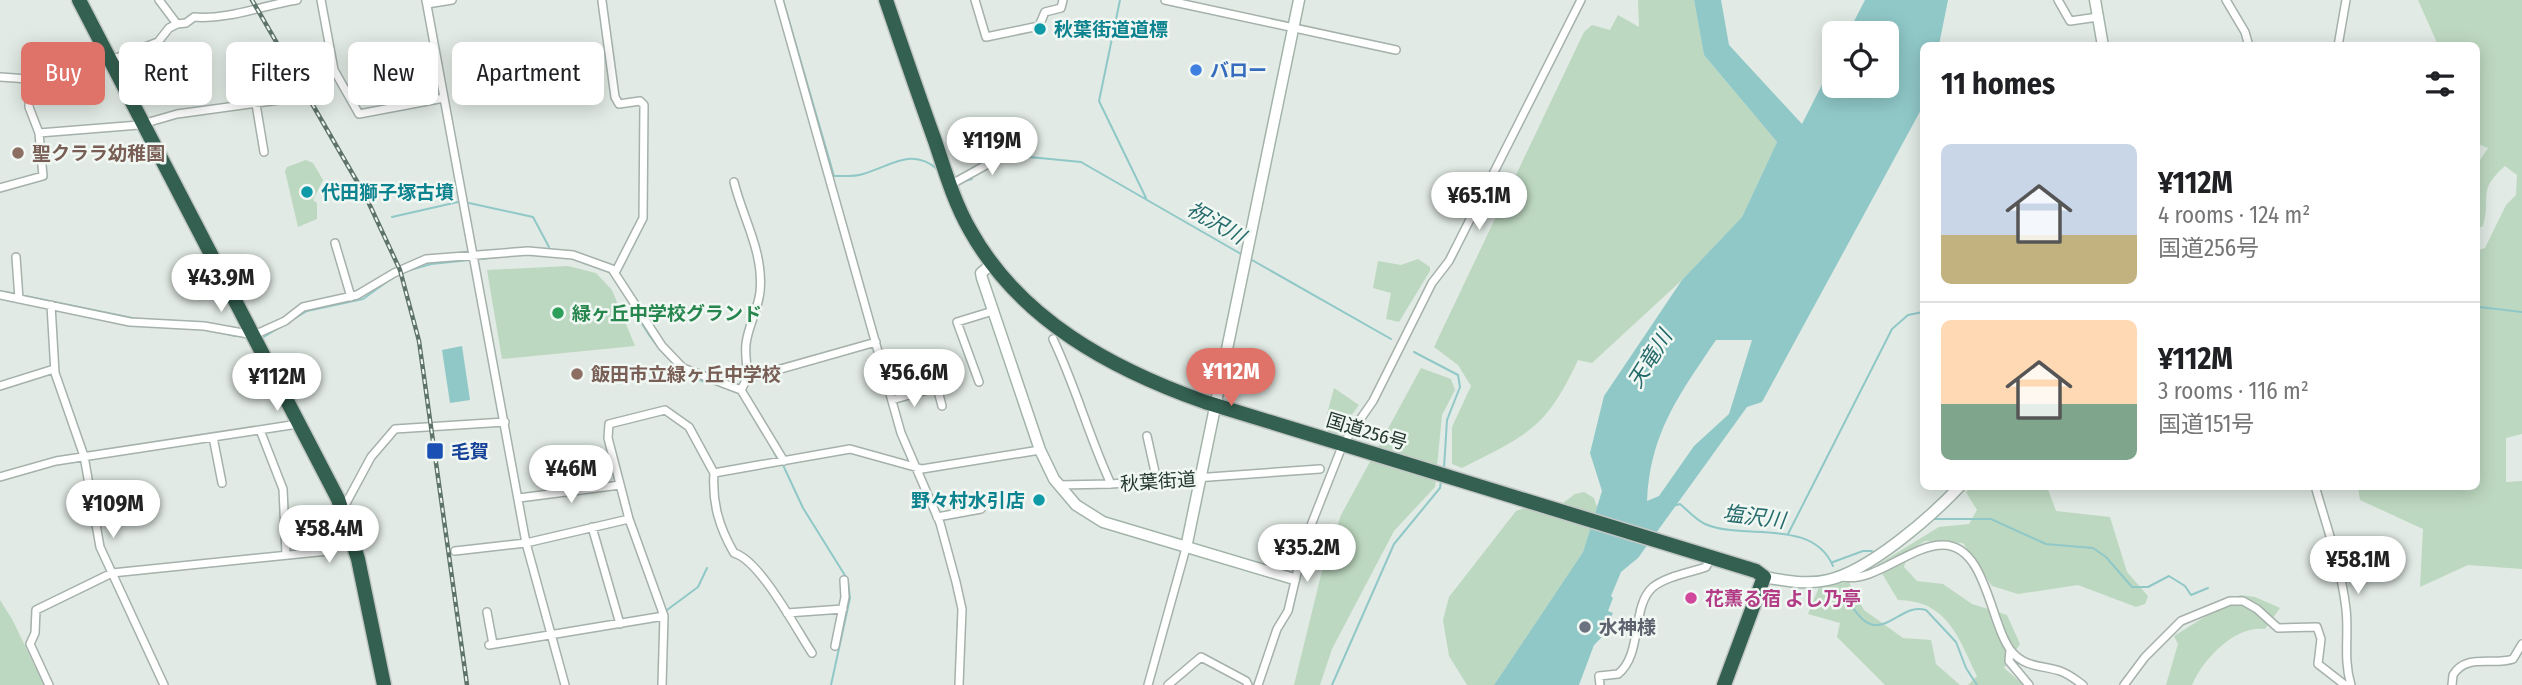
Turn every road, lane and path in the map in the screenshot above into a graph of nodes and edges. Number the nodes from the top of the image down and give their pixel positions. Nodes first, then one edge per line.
1 (79, 0) edge
2 (159, 0) edge
3 (297, 0) edge
4 (321, 0) edge
5 (452, 0) edge
6 (592, 0) edge
7 (779, 0) edge
8 (886, 0) edge
9 (975, 0) edge
10 (1063, 0) edge
11 (1165, 0) edge
12 (1299, 0) edge
13 (1581, 0) edge
14 (2058, 0) edge
15 (2095, 0) edge
16 (2226, 0) edge
17 (2346, 0) edge
18 (602, 1) edge
19 (1176, 1) edge
20 (426, 2) edge
21 (2098, 17) junction
22 (177, 24) junction
23 (1293, 27) junction
24 (2102, 42) edge
25 (2248, 42) edge
26 (2339, 42) edge
27 (1396, 50) dead end
28 (111, 60) junction
29 (0, 77) edge
30 (444, 98) junction
31 (248, 105) edge
32 (256, 105) edge
33 (144, 124) junction
34 (39, 133) junction
35 (264, 152) dead end
36 (1014, 155) dead end
37 (950, 178) junction
38 (734, 182) dead end
39 (0, 188) edge
40 (335, 243) dead end
41 (473, 255) junction
42 (16, 257) dead end
43 (993, 263) junction
44 (615, 273) junction
45 (0, 295) edge
46 (351, 297) junction
47 (19, 299) junction
48 (51, 305) junction
49 (993, 311) junction
50 (254, 335) junction
51 (1053, 339) dead end
52 (876, 342) junction
53 (54, 369) junction
54 (749, 378) junction
55 (979, 382) dead end
56 (0, 386) edge
57 (741, 390) junction
58 (892, 400) junction
59 (942, 405) dead end
60 (1216, 405) junction
61 (505, 422) junction
62 (299, 424) junction
63 (260, 430) junction
64 (1147, 436) dead end
65 (213, 437) junction
66 (1345, 445) junction
67 (1040, 450) junction
68 (84, 456) junction
69 (784, 461) junction
70 (916, 469) junction
71 (1320, 469) dead end
72 (714, 473) junction
73 (0, 477) edge
74 (1201, 479) junction
75 (1157, 481) junction
76 (222, 483) dead end
77 (1111, 484) junction
78 (620, 485) junction
79 (1058, 485) junction
80 (1956, 490) edge
81 (2316, 490) edge
82 (519, 498) junction
83 (981, 509) dead end
84 (342, 510) junction
85 (937, 517) junction
86 (629, 519) junction
87 (345, 527) junction
88 (592, 527) junction
89 (526, 543) junction
90 (1186, 548) junction
91 (455, 551) dead end
92 (286, 554) junction
93 (1711, 557) junction
94 (112, 573) junction
95 (1840, 576) junction
96 (1764, 577) junction
97 (1294, 579) junction
98 (844, 580) dead end
99 (843, 609) junction
100 (487, 612) dead end
101 (787, 613) junction
102 (664, 616) junction
103 (620, 624) junction
104 (552, 636) junction
105 (2522, 644) edge
106 (835, 646) dead end
107 (2010, 650) junction
108 (812, 653) dead end
109 (49, 685) edge
110 (164, 685) edge
111 (384, 685) edge
112 (565, 685) edge
113 (662, 685) edge
114 (959, 685) edge
115 (1148, 685) edge
116 (1168, 685) edge
117 (1248, 685) edge
118 (1258, 685) edge
119 (1600, 685) edge
120 (1724, 685) edge
121 (2029, 685) edge
122 (2083, 685) edge
123 (2124, 685) edge
124 (2345, 685) edge
125 (2351, 685) edge
126 (2452, 685) edge

1 - 28 highway
2 - 22 street
3 - 22 street
4 - 30 street
5 - 20 street
6 - 18 street
7 - 52 street
8 - 37 highway, 国道256号
9 - 10 street
11 - 19 street
12 - 23 street
13 - 66 street
14 - 21 street
15 - 21 street
16 - 25 street
17 - 26 street
18 - 44 street
19 - 23 street
20 - 30 street
21 - 24 street
22 - 28 street
23 - 27 street
23 - 60 street
28 - 33 highway
29 - 34 street
30 - 41 street
31 - 33 street
32 - 35 street
33 - 34 street
33 - 50 highway
34 - 39 street
36 - 37 street
37 - 43 highway, 国道256号
38 - 54 street
40 - 46 street
41 - 44 street
41 - 46 street
41 - 61 street
42 - 47 street
43 - 49 street
43 - 60 highway, 国道256号
44 - 57 street
45 - 47 street
46 - 50 street
47 - 48 street
48 - 50 street
48 - 53 street
49 - 55 street
49 - 67 street
50 - 62 highway
51 - 77 street, 秋葉街道
52 - 54 street
52 - 58 street
53 - 56 street
53 - 68 street
54 - 57 street
57 - 69 street
58 - 59 street
58 - 70 street
60 - 66 highway, 国道256号
60 - 74 street
61 - 82 street
61 - 84 street
62 - 63 street
62 - 84 highway
63 - 65 street
63 - 92 street
64 - 75 street
65 - 68 street
65 - 76 street
66 - 93 highway, 国道256号
66 - 97 street
67 - 70 street
67 - 79 street
68 - 73 street
68 - 94 street
69 - 70 street
69 - 72 street
70 - 85 street
71 - 74 street, 秋葉街道
72 - 78 street
72 - 101 street
74 - 75 street, 秋葉街道
74 - 90 street
75 - 77 street, 秋葉街道
77 - 79 street
78 - 82 street
78 - 86 street
79 - 90 street
80 - 95 street
81 - 125 street
82 - 89 street
83 - 85 street
84 - 87 highway
85 - 114 street
86 - 88 street
86 - 102 street
87 - 92 street
87 - 111 highway
88 - 89 street
88 - 103 street
89 - 91 street
89 - 104 street
90 - 97 street
90 - 115 street
92 - 94 street
93 - 96 highway, 国道256号
93 - 119 street
94 - 109 street
94 - 110 street
95 - 96 street
95 - 107 street
96 - 120 highway
97 - 118 street
98 - 99 street
99 - 101 street
99 - 106 street
100 - 104 street
101 - 108 street
102 - 103 street
102 - 113 street
103 - 104 street
104 - 112 street
105 - 126 street
107 - 121 street
107 - 122 street
116 - 117 street
123 - 124 street

